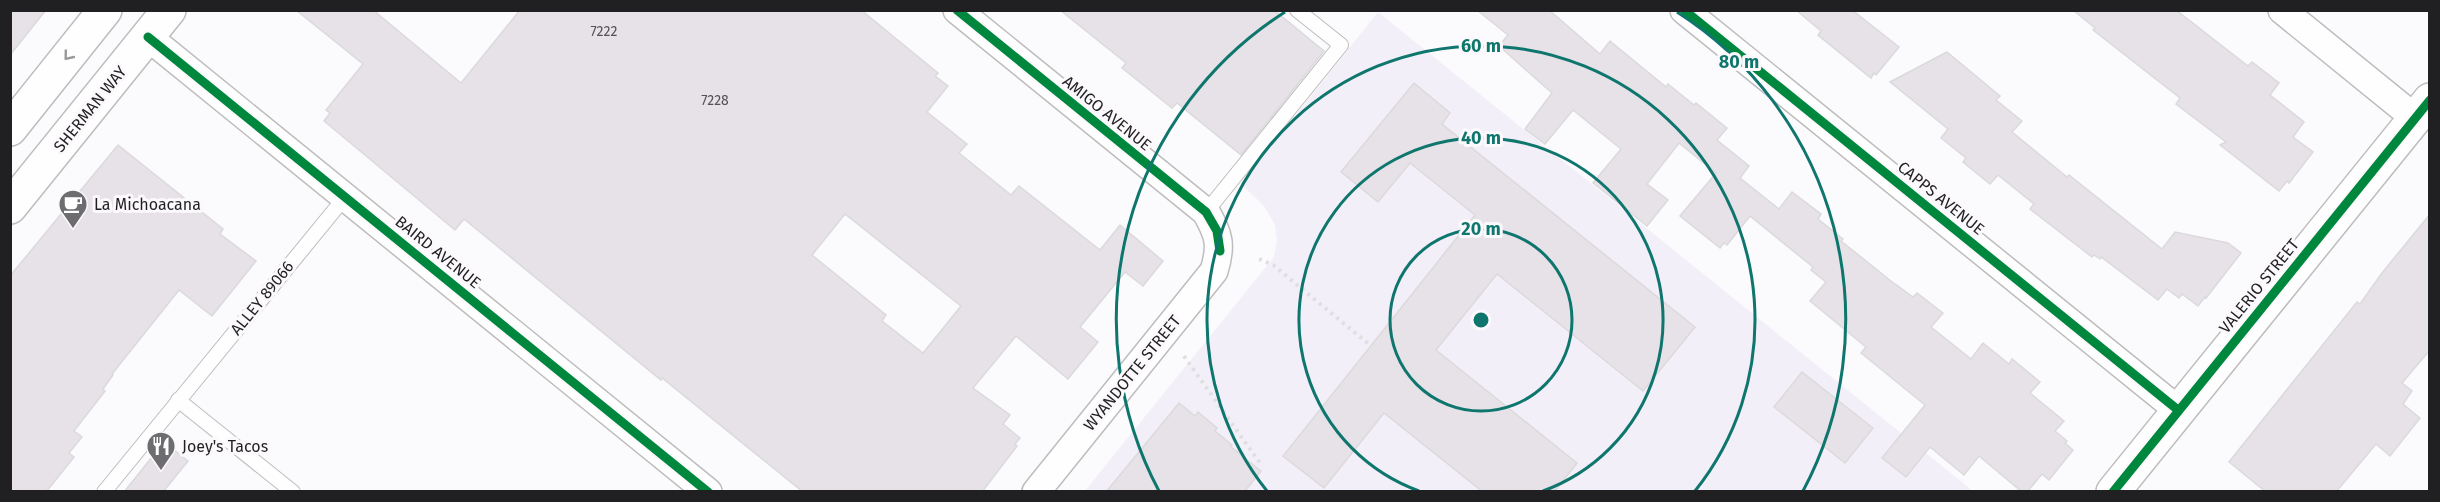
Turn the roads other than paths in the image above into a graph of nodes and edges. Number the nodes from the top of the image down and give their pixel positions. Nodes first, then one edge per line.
1 (105, 10) edge
2 (117, 10) edge
3 (170, 10) edge
4 (957, 10) edge
5 (1297, 10) edge
6 (1684, 10) edge
7 (2282, 10) edge
8 (148, 37) junction
9 (2422, 109) edge
10 (10, 129) edge
11 (346, 196) junction
12 (10, 207) edge
13 (1206, 212) junction
14 (1220, 251) joint
15 (178, 400) junction
16 (2178, 410) junction
17 (104, 492) edge
18 (293, 492) edge
19 (708, 492) edge
20 (1036, 492) edge
21 (2113, 492) edge

1 -> 10 street
2 - 8 street
3 - 8 street, SHERMAN WAY
4 - 13 street, AMIGO AVENUE
5 - 13 lane
6 - 16 street, CAPPS AVENUE
7 - 9 street
8 - 11 street, BAIRD AVENUE
8 - 12 street, SHERMAN WAY
9 - 16 street, VALERIO STREET
11 - 15 lane, ALLEY 89066
11 - 19 street, BAIRD AVENUE
13 - 14 street, AMIGO AVENUE
14 - 20 street, WYANDOTTE STREET
15 - 17 lane, ALLEY 89066
15 - 18 lane
16 - 21 street, VALERIO STREET

